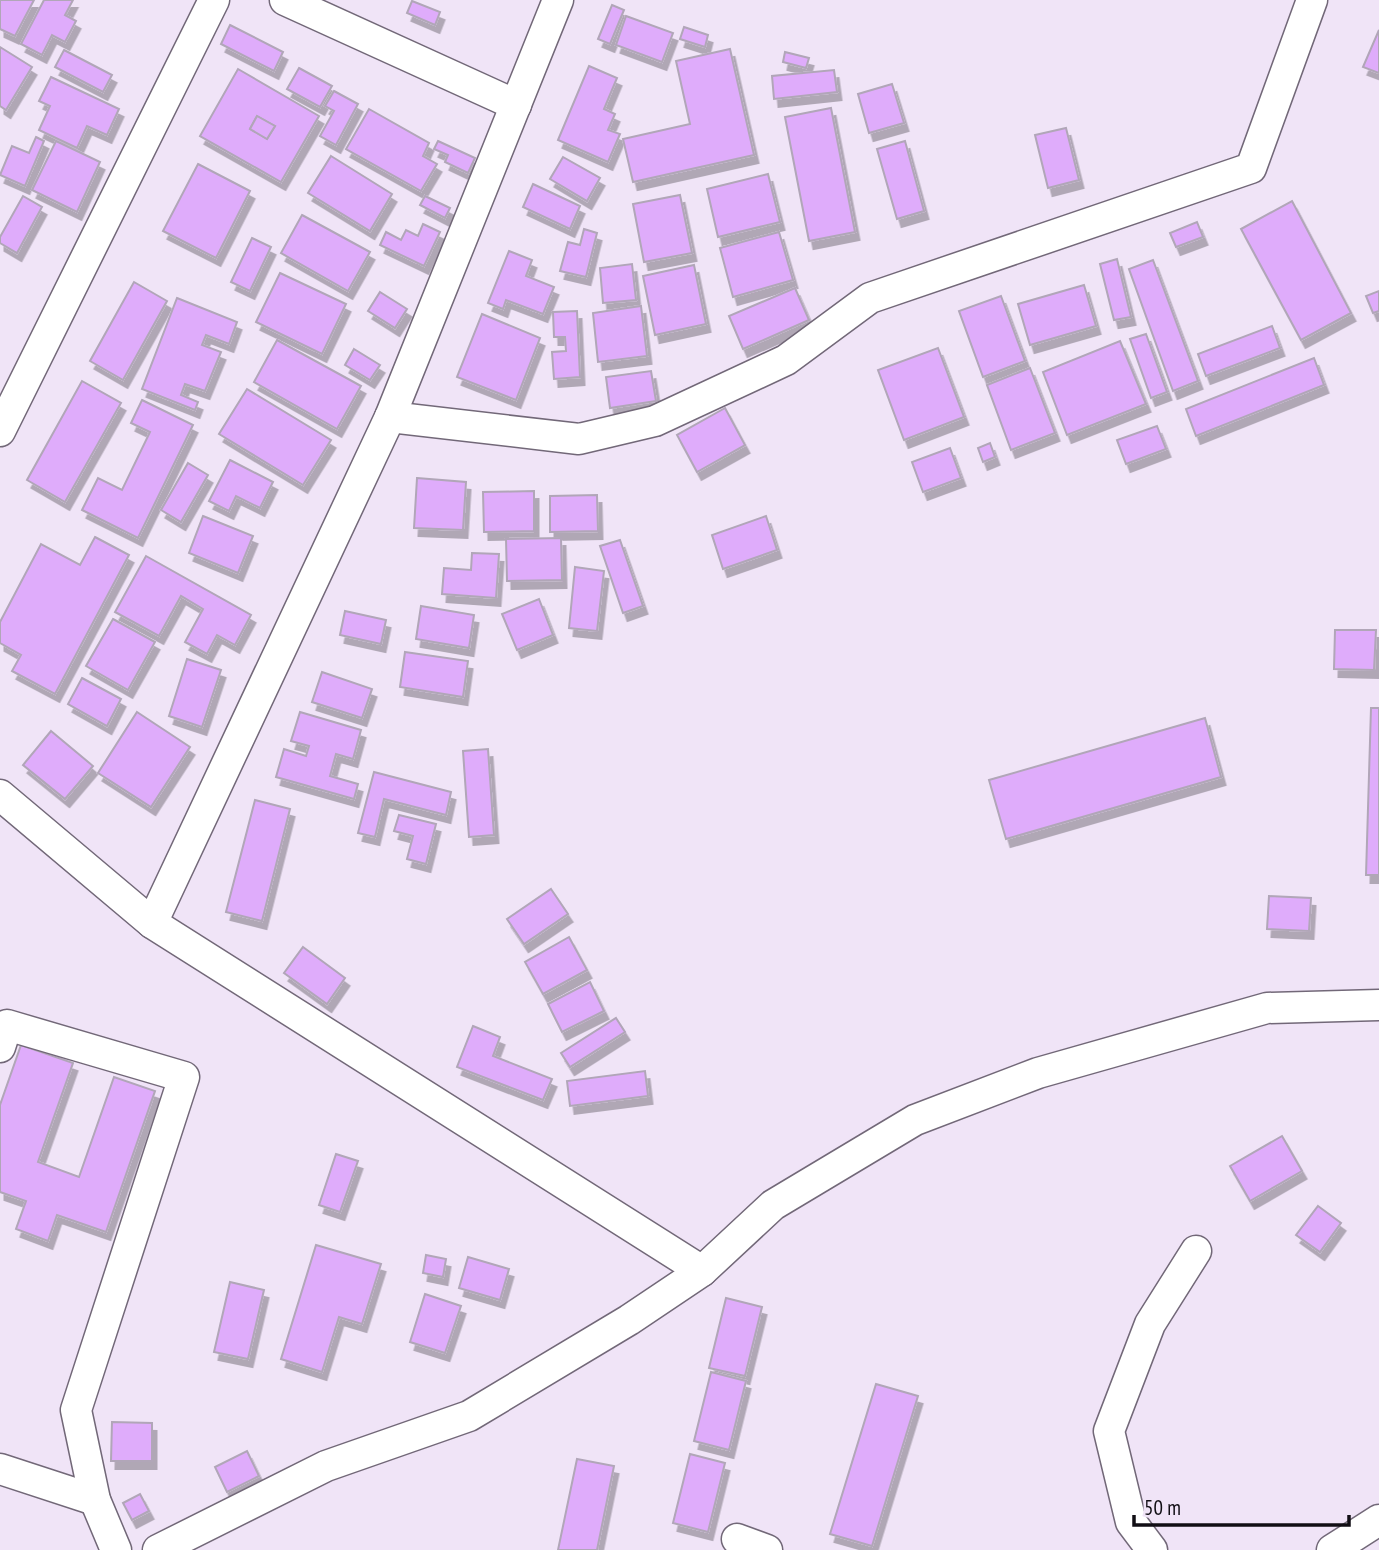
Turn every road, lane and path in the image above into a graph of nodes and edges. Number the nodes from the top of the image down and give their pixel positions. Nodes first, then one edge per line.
1 (214, 0) edge
2 (285, 0) edge
3 (558, 0) edge
4 (1312, 0) edge
5 (516, 105) junction
6 (390, 417) junction
7 (0, 431) edge
8 (0, 796) edge
9 (152, 923) junction
10 (1379, 1005) edge
11 (0, 1047) edge
12 (1196, 1251) dead end
13 (702, 1271) junction
14 (0, 1469) edge
15 (94, 1500) junction
16 (1379, 1520) edge
17 (737, 1539) dead end
18 (116, 1550) edge
19 (158, 1550) edge
20 (767, 1550) edge
21 (1152, 1550) edge
22 (1332, 1550) edge

1 - 7 street
2 - 5 street
3 - 5 street
4 - 6 street
5 - 6 street
6 - 9 street
8 - 9 street
9 - 13 street
10 - 13 street
11 - 15 street
12 - 21 street
13 - 19 street
14 - 15 street
15 - 18 street
16 - 22 street
17 - 20 street

